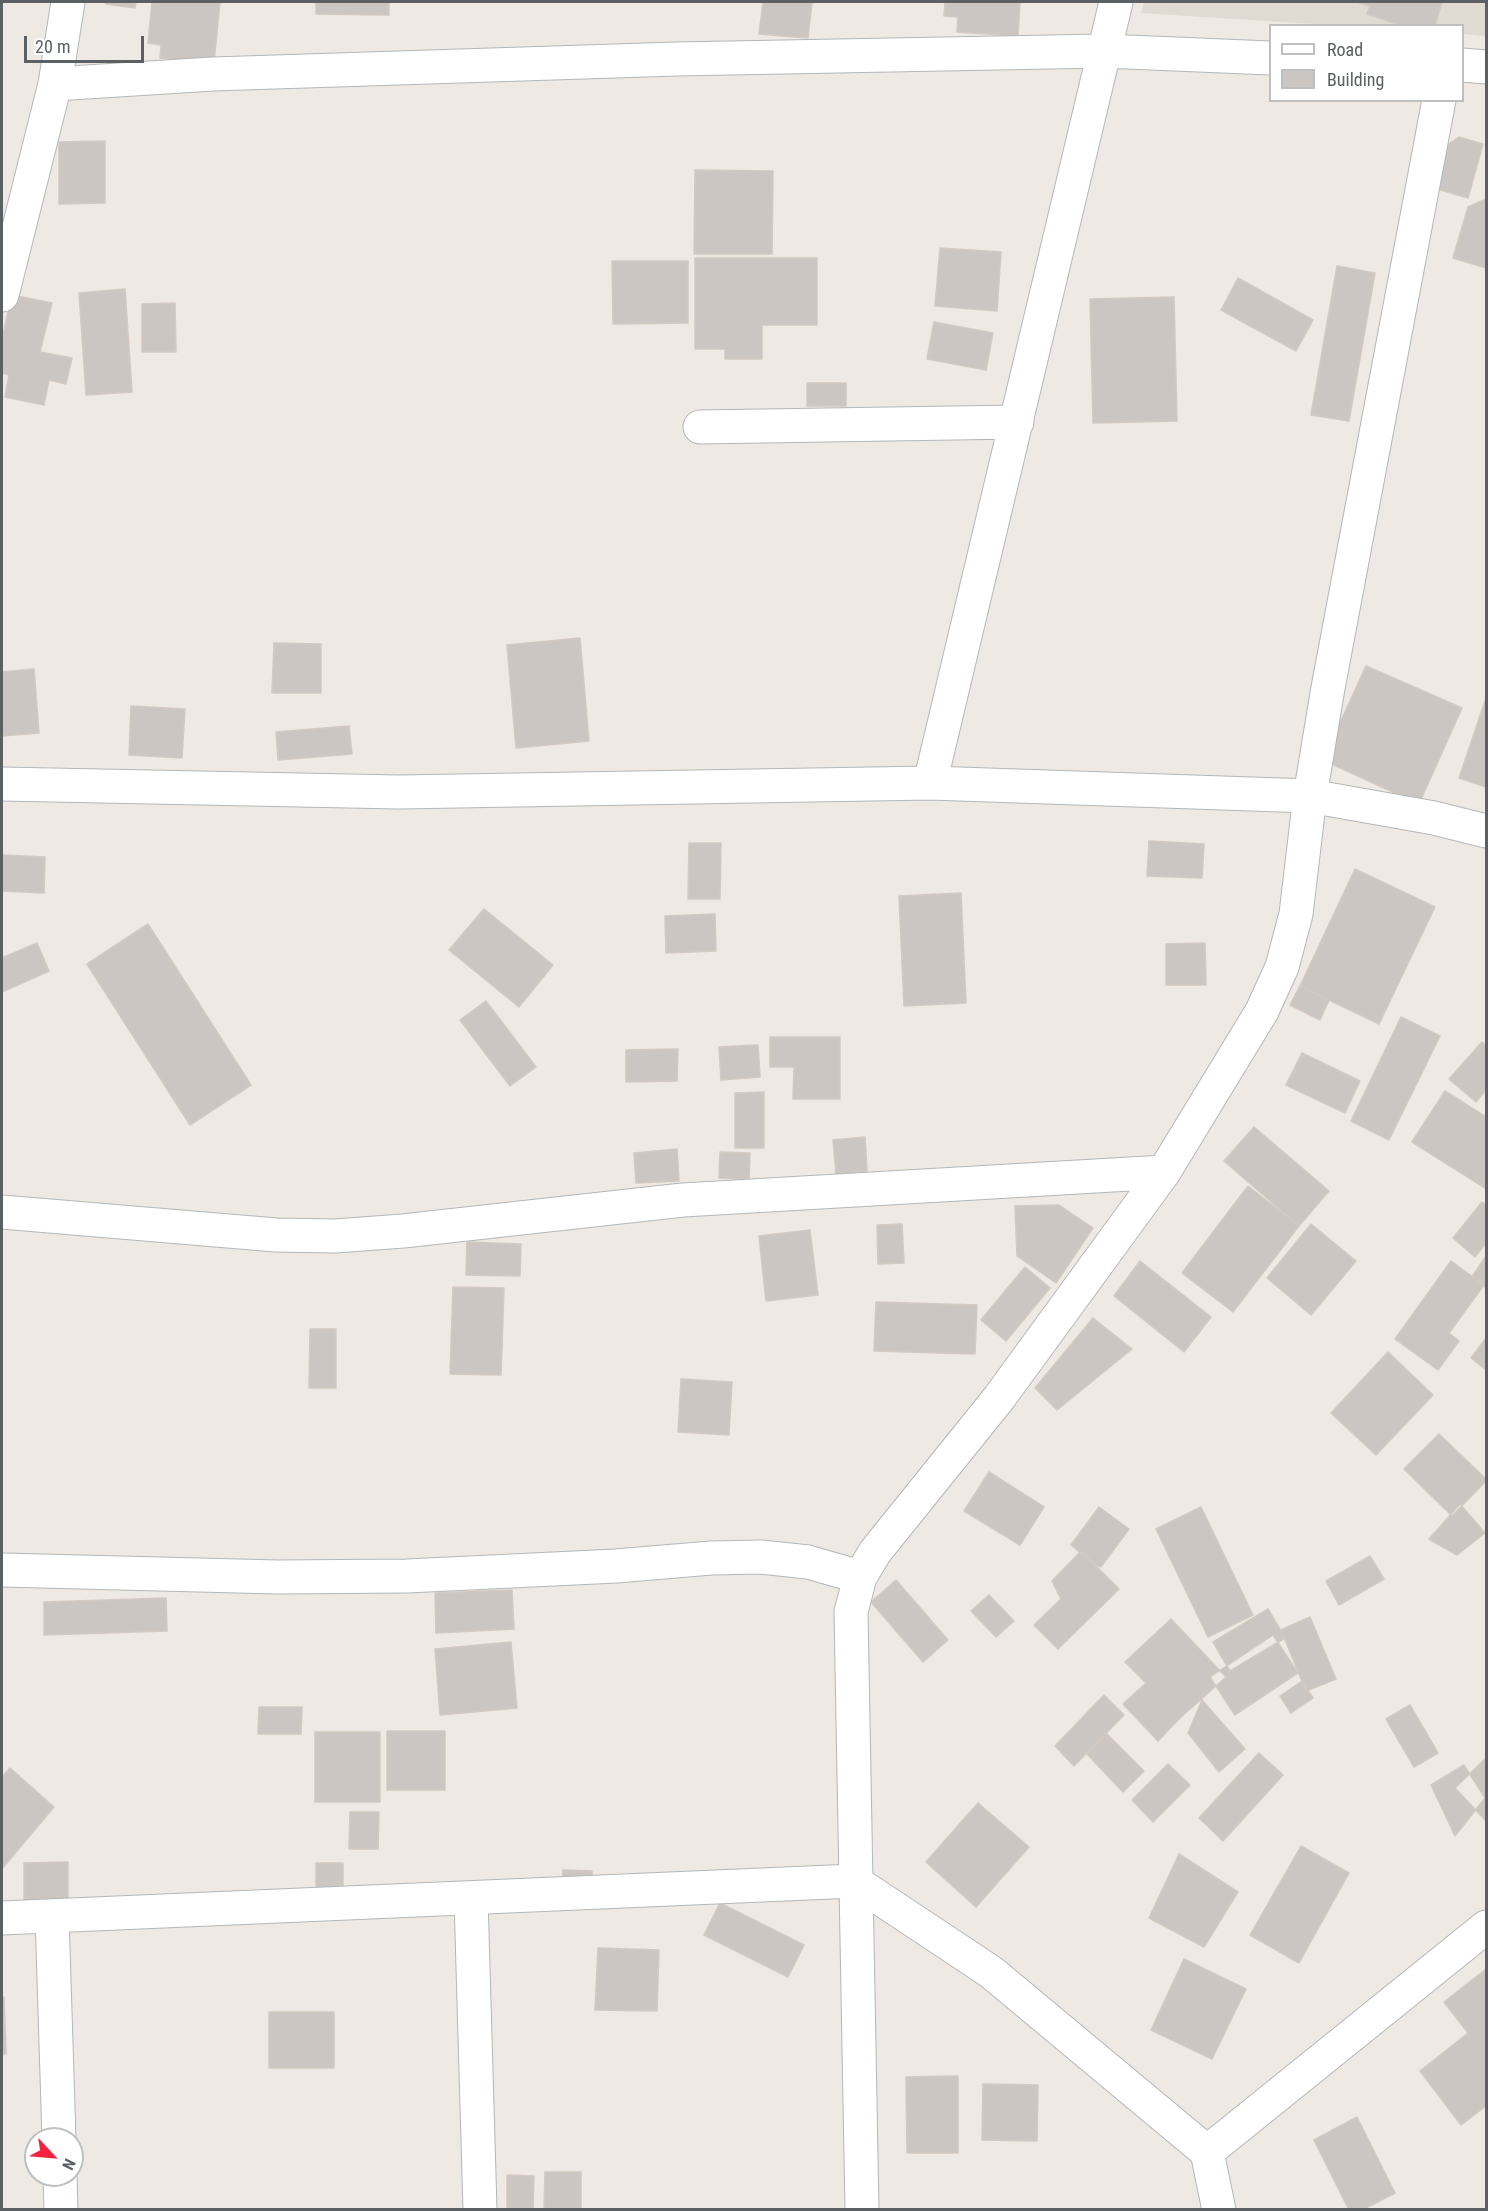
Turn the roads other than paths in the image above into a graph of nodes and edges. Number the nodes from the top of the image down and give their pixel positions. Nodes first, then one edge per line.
1 (68, 2) edge
2 (1116, 2) edge
3 (1104, 51) junction
4 (1269, 58) edge
5 (1464, 65) edge
6 (1486, 67) edge
7 (55, 84) junction
8 (1439, 102) edge
9 (2, 295) edge
10 (1017, 422) junction
11 (700, 427) dead end
12 (930, 783) junction
13 (2, 784) edge
14 (1310, 796) junction
15 (1486, 831) edge
16 (1164, 1172) junction
17 (2, 1212) edge
18 (2, 1570) edge
19 (860, 1577) junction
20 (854, 1881) junction
21 (471, 1898) junction
22 (52, 1916) junction
23 (2, 1918) edge
24 (1486, 1927) edge
25 (59, 2127) edge
26 (1207, 2152) junction
27 (60, 2187) edge
28 (61, 2210) edge
29 (480, 2210) edge
30 (862, 2210) edge
31 (1219, 2210) edge

1 - 7 street
2 - 3 street
3 - 4 street
3 - 7 street
3 - 10 street
5 - 6 street
7 - 9 street
8 - 14 street
10 - 11 street
10 - 12 street
12 - 13 street
12 - 14 street
14 - 15 street
14 - 16 street
16 - 17 street
16 - 19 street
18 - 19 street
19 - 20 street
20 - 21 street
20 - 26 street
20 - 30 street
21 - 22 street
21 - 29 street
22 - 23 street
22 - 25 street
24 - 26 street
26 - 31 street
27 - 28 street

